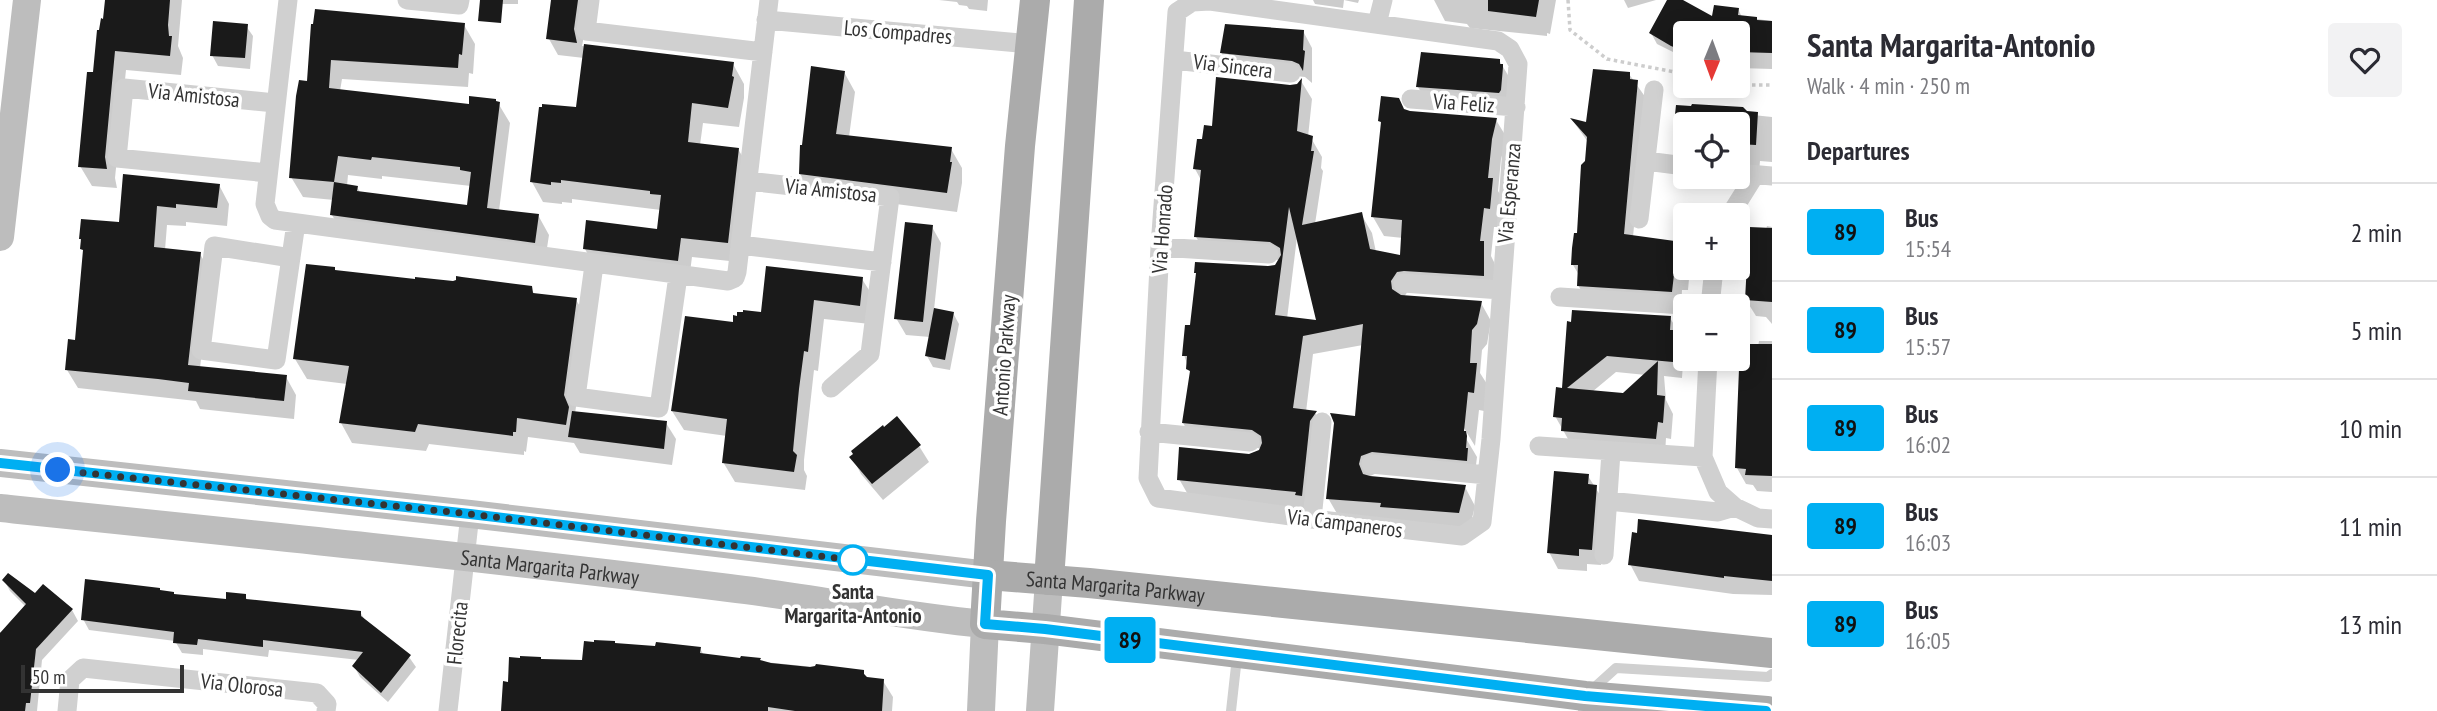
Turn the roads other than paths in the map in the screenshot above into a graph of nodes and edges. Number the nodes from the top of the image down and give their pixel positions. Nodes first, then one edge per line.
1 (27, 0) edge
2 (288, 0) edge
3 (407, 0) edge
4 (460, 0) edge
5 (590, 0) edge
6 (769, 0) edge
7 (1035, 0) edge
8 (1089, 0) edge
9 (1383, 0) edge
10 (1225, 2) edge
11 (766, 20) junction
12 (1377, 24) junction
13 (1030, 44) junction
14 (763, 52) junction
15 (1174, 60) junction
16 (1292, 73) dead end
17 (1654, 90) dead end
18 (1411, 99) dead end
19 (275, 103) junction
20 (1516, 107) junction
21 (1646, 162) junction
22 (1673, 165) edge
23 (268, 173) junction
24 (1755, 174) edge
25 (748, 181) junction
26 (1737, 203) edge
27 (1639, 219) dead end
28 (296, 223) junction
29 (0, 237) edge
30 (740, 245) junction
31 (1160, 247) junction
32 (1269, 254) dead end
33 (291, 258) junction
34 (882, 262) junction
35 (594, 265) junction
36 (678, 276) junction
37 (1403, 283) dead end
38 (1501, 290) junction
39 (1560, 297) dead end
40 (1673, 304) edge
41 (1707, 371) edge
42 (831, 388) dead end
43 (1322, 422) dead end
44 (1149, 432) junction
45 (1250, 442) dead end
46 (1539, 446) dead end
47 (1611, 452) junction
48 (1703, 457) junction
49 (0, 463) edge
50 (1371, 464) dead end
51 (1487, 475) junction
52 (1158, 498) joint
53 (1608, 501) junction
54 (1735, 507) junction
55 (0, 508) edge
56 (470, 514) junction
57 (1312, 519) junction
58 (1772, 519) edge
59 (1604, 555) dead end
60 (464, 558) junction
61 (988, 575) junction
62 (1049, 580) junction
63 (985, 624) junction
64 (1045, 629) junction
65 (1238, 653) junction
66 (1772, 653) edge
67 (1772, 674) edge
68 (1584, 703) edge
69 (67, 711) edge
70 (326, 711) edge
71 (448, 711) edge
72 (981, 711) edge
73 (1040, 711) edge
74 (1231, 711) edge
75 (1767, 711) edge

1 - 29 main road
2 - 19 street
3 - 4 street
5 - 14 street
6 - 11 street
7 - 13 main road, Antonio Parkway
8 - 62 main road
9 - 12 street
10 - 12 street, Via Esperanza
10 - 15 street, Via Honrado
11 - 13 street, Los Compadres
11 - 14 street
12 - 20 street, Via Esperanza
13 - 61 main road, Antonio Parkway
14 - 25 street
15 - 16 street, Via Sincera
15 - 31 street, Via Honrado
17 - 21 street
18 - 20 street, Via Feliz
19 - 23 street
19 - 23 street, Via Amistosa
20 - 38 street, Via Esperanza
21 - 22 street
21 - 27 street
23 - 28 street
24 - 26 street
25 - 30 street
25 - 34 street, Via Amistosa
28 - 33 street
28 - 35 street
30 - 34 street
30 - 36 street
31 - 32 street
31 - 44 street, Via Honrado
33 - 33 street
34 - 42 street, Via Amistosa
35 - 36 street
35 - 36 street
37 - 38 street
38 - 51 street, Via Esperanza
39 - 40 street
41 - 48 street
43 - 57 street
44 - 45 street
44 - 52 street, Via Honrado
46 - 47 street
47 - 48 street
47 - 53 street
48 - 54 street
49 - 56 main road, Santa Margarita Parkway
50 - 51 street
51 - 57 street, Via Campaneros
52 - 57 street, Via Campaneros
53 - 54 street
53 - 59 street
54 - 58 street
55 - 60 main road, Santa Margarita Parkway
56 - 60 street, Florecita
56 - 61 main road, Santa Margarita Parkway
60 - 63 main road, Santa Margarita Parkway
60 - 71 street, Florecita
61 - 62 main road, Santa Margarita Parkway
61 - 63 main road, Antonio Parkway
62 - 64 main road
62 - 66 main road, Santa Margarita Parkway
63 - 64 main road, Santa Margarita Parkway
63 - 72 main road, Antonio Parkway
64 - 65 main road, Santa Margarita Parkway
64 - 73 main road
65 - 68 main road, Santa Margarita Parkway
65 - 74 lane
67 - 68 lane
68 - 75 main road, Santa Margarita Parkway
69 - 70 street, Via Olorosa

